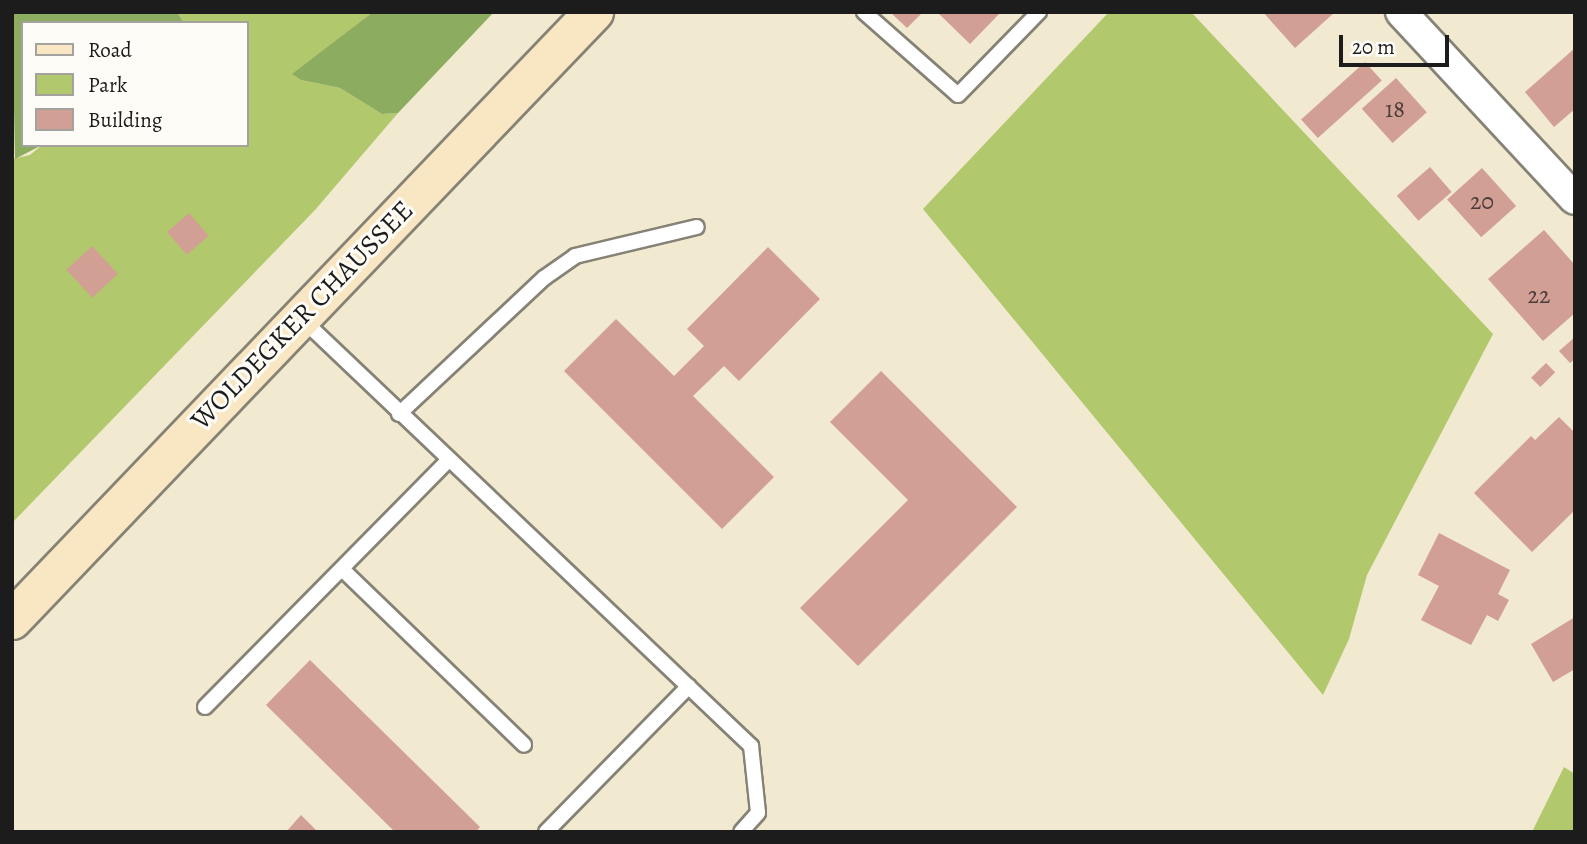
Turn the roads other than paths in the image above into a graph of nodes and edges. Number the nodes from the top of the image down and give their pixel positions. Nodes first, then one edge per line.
1 (594, 12) edge
2 (864, 12) edge
3 (1039, 12) edge
4 (1401, 12) edge
5 (1575, 199) edge
6 (697, 228) dead end
7 (299, 317) junction
8 (399, 414) junction
9 (449, 460) junction
10 (342, 569) junction
11 (12, 620) edge
12 (689, 685) junction
13 (205, 707) dead end
14 (524, 745) dead end
15 (546, 832) edge
16 (741, 832) edge

1 - 7 main road, WOLDEGKER CHAUSSEE
2 - 3 lane
4 - 5 street
6 - 8 lane
7 - 8 lane
7 - 11 main road, WOLDEGKER CHAUSSEE
8 - 9 lane
9 - 10 lane
9 - 12 lane
10 - 13 lane
10 - 14 lane
12 - 15 lane
12 - 16 lane

